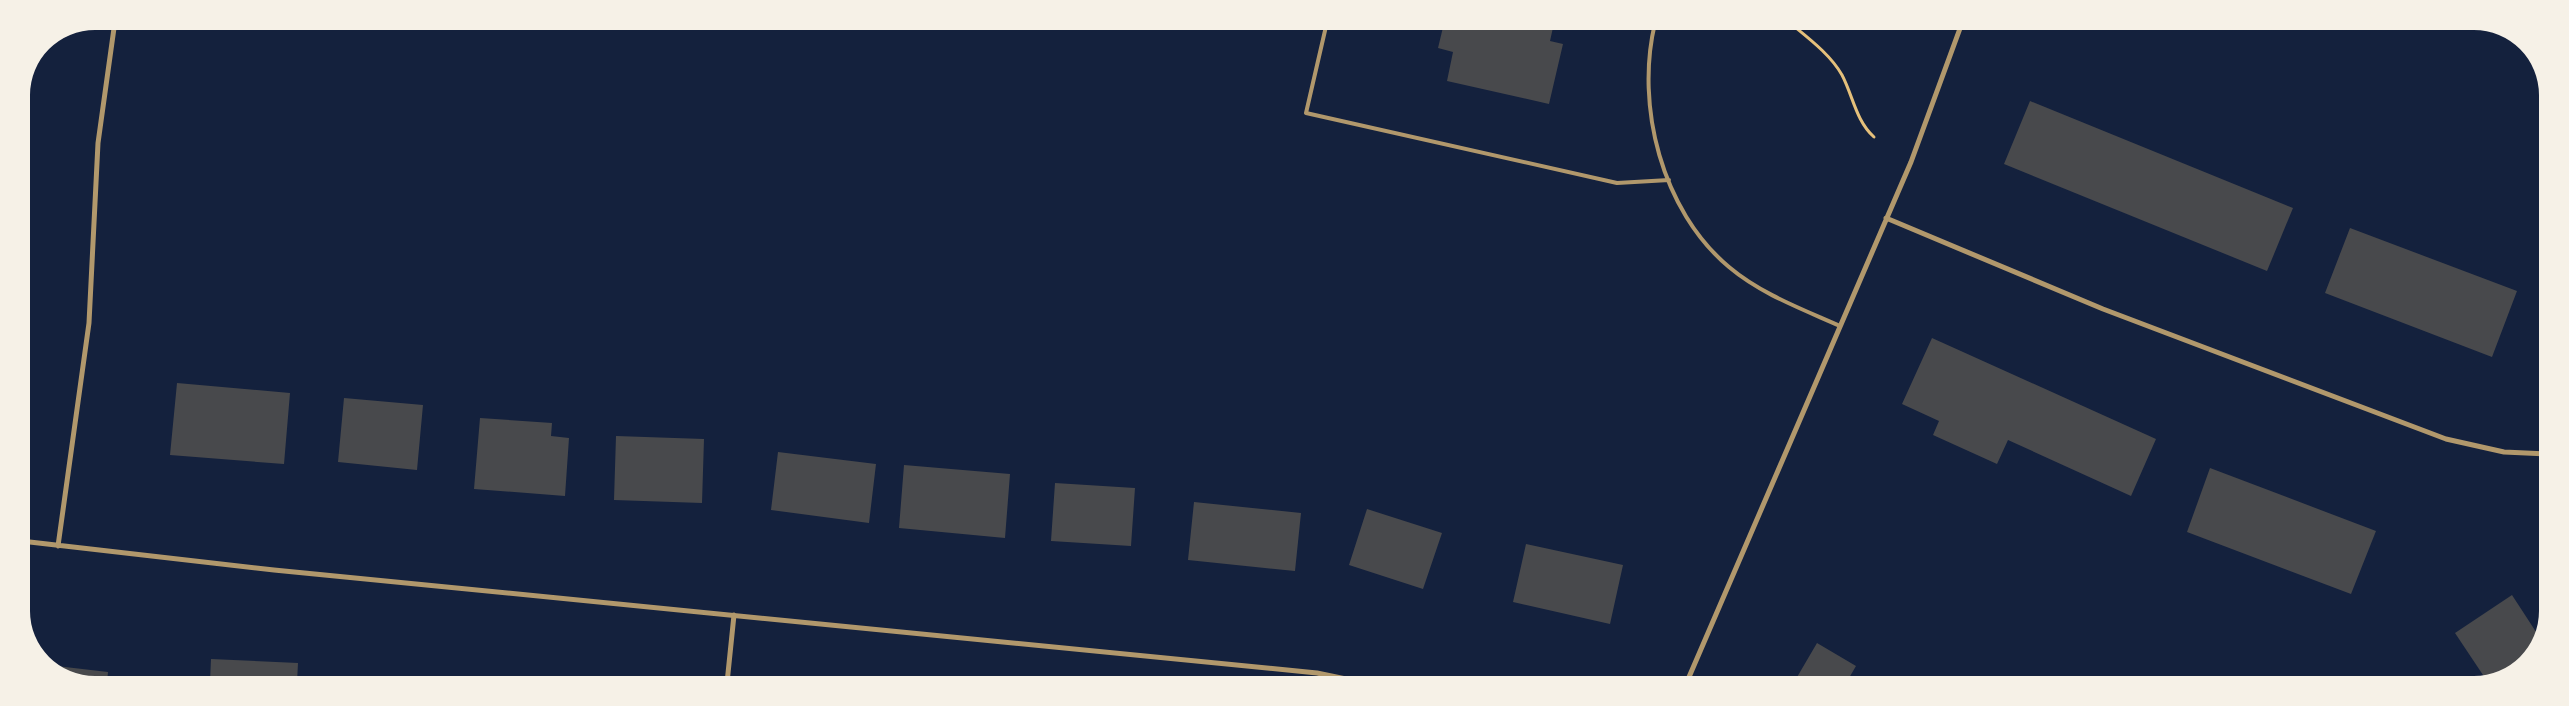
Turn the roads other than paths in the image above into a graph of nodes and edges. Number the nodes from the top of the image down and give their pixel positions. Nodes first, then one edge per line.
1 (113, 30) edge
2 (1325, 30) edge
3 (1654, 30) edge
4 (1959, 30) edge
5 (1669, 180) junction
6 (1886, 218) junction
7 (1840, 326) junction
8 (2539, 454) edge
9 (30, 542) edge
10 (58, 546) junction
11 (734, 615) junction
12 (728, 676) edge
13 (1328, 676) edge
14 (1689, 676) edge

1 - 10 street
2 - 5 lane
3 - 5 lane
4 - 6 street
5 - 7 lane
6 - 7 street
6 - 8 street
7 - 14 street
9 - 10 street
10 - 11 street
11 - 12 street
11 - 13 street

